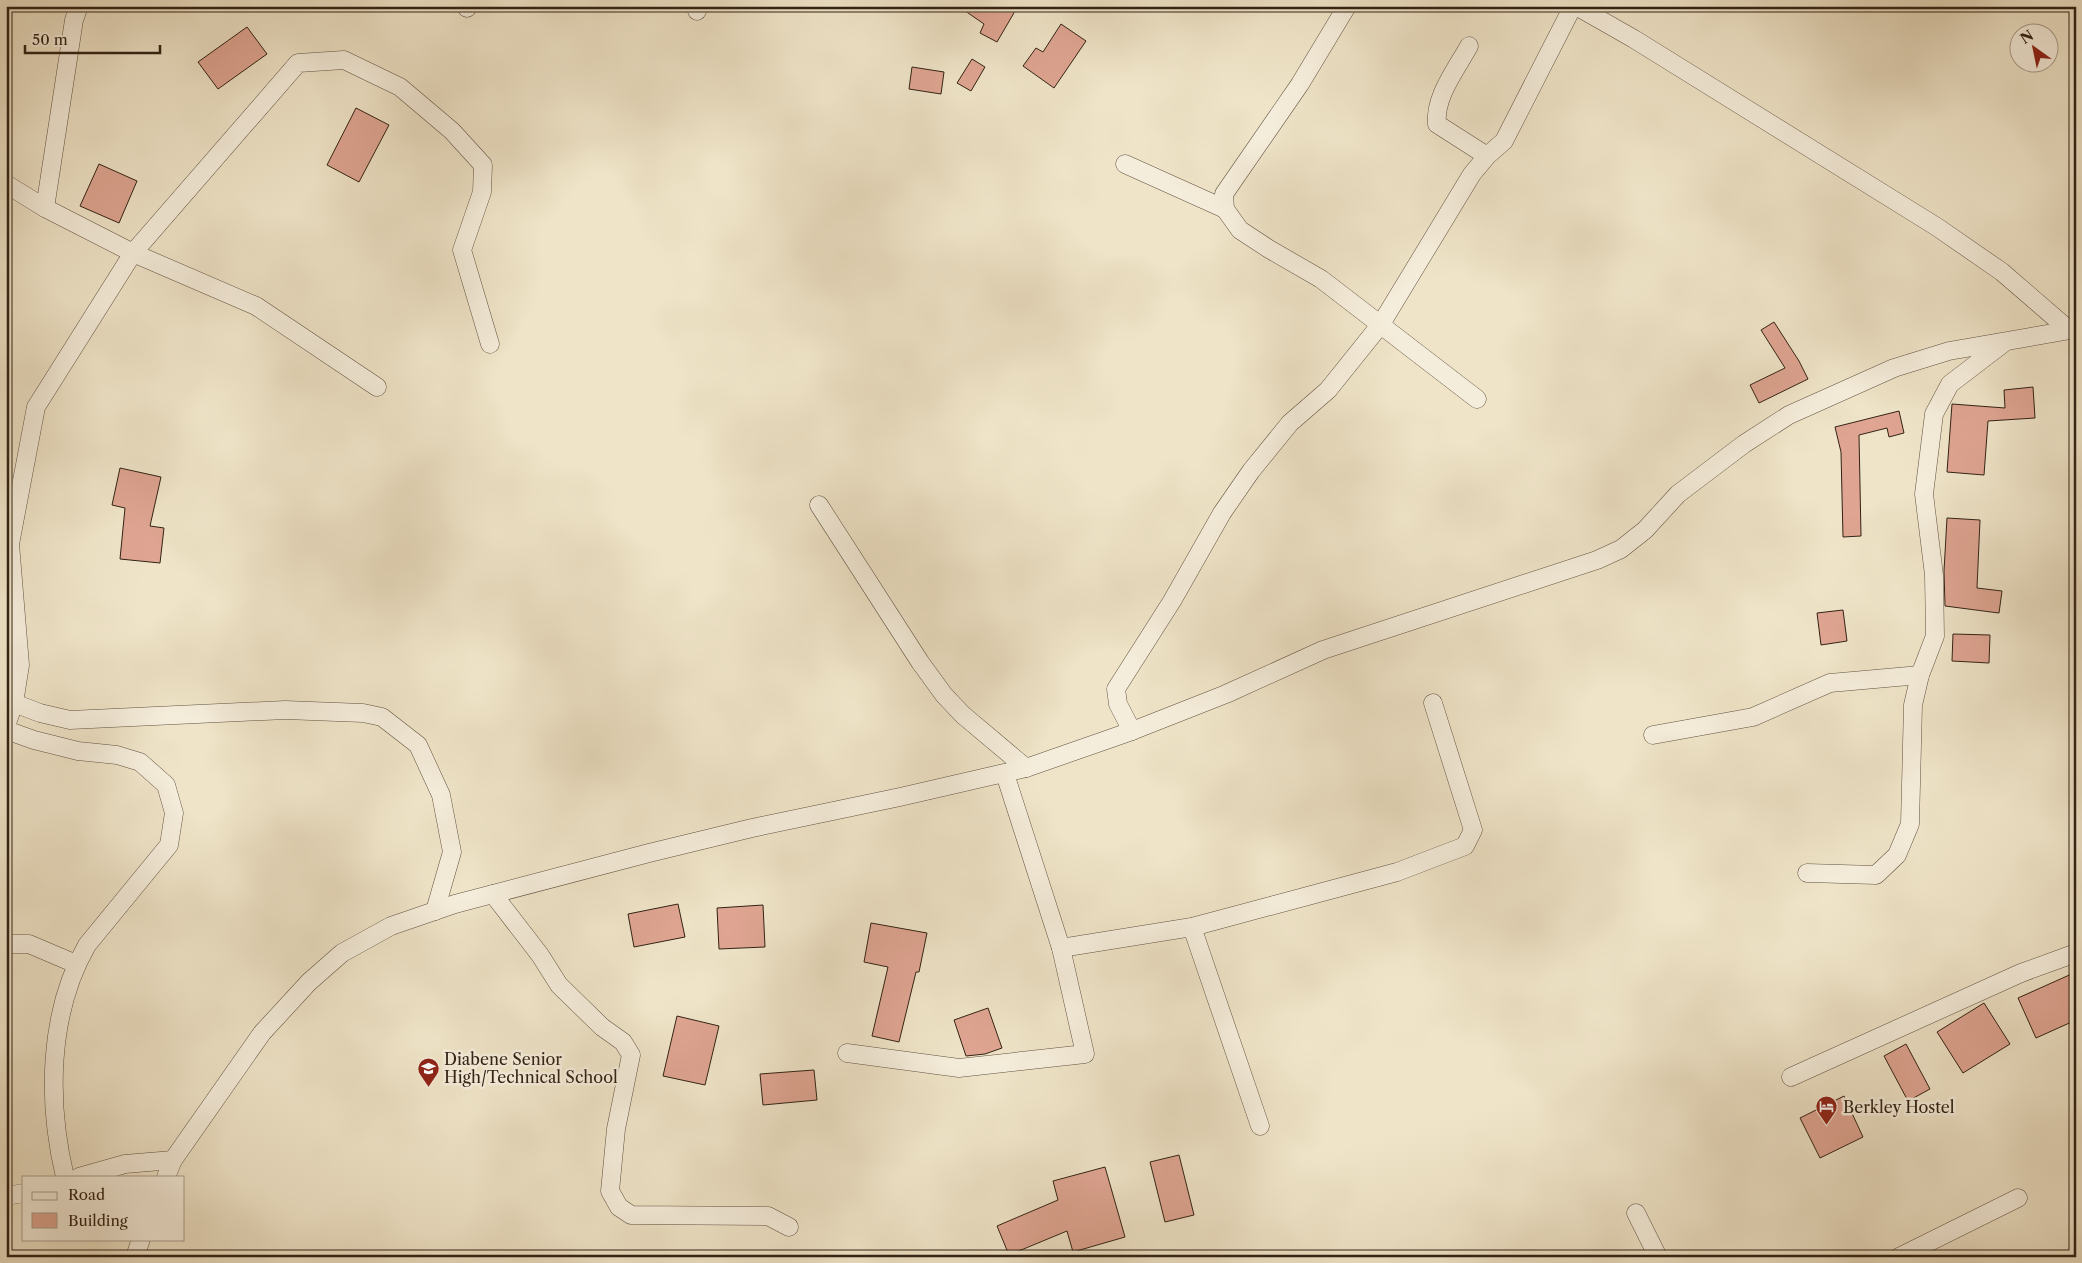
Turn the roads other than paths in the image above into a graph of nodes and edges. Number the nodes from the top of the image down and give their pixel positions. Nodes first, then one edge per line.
1 (79, 6) edge
2 (1347, 6) edge
3 (1574, 6) edge
4 (1469, 46) dead end
5 (1487, 156) junction
6 (1126, 164) dead end
7 (6, 184) edge
8 (45, 208) junction
9 (1225, 209) junction
10 (133, 252) junction
11 (1381, 324) junction
12 (2073, 329) edge
13 (2007, 340) junction
14 (490, 344) dead end
15 (377, 387) dead end
16 (1477, 400) dead end
17 (819, 505) dead end
18 (8, 544) edge
19 (1920, 674) junction
20 (14, 703) junction
21 (1433, 703) dead end
22 (6, 726) edge
23 (6, 730) edge
24 (1132, 731) junction
25 (1653, 735) dead end
26 (1026, 768) junction
27 (1005, 774) junction
28 (1807, 873) dead end
29 (493, 894) junction
30 (435, 911) junction
31 (1192, 927) junction
32 (6, 944) edge
33 (1060, 948) junction
34 (2076, 953) edge
35 (76, 964) junction
36 (847, 1053) dead end
37 (1790, 1077) dead end
38 (1260, 1126) dead end
39 (173, 1160) junction
40 (65, 1176) edge
41 (83, 1176) edge
42 (166, 1176) edge
43 (22, 1192) edge
44 (6, 1196) edge
45 (2018, 1198) dead end
46 (1636, 1212) dead end
47 (789, 1227) dead end
48 (141, 1240) edge
49 (135, 1257) edge
50 (1658, 1257) edge
51 (1899, 1257) edge

1 - 8 street
2 - 9 street
3 - 5 street
3 - 12 street
4 - 5 street
5 - 11 street
6 - 9 street
7 - 8 street
8 - 10 street
9 - 11 street
10 - 14 street
10 - 15 street
10 - 18 street
11 - 16 street
11 - 24 street
12 - 13 street
13 - 19 street
13 - 24 street
17 - 26 street
18 - 20 street
19 - 25 street
19 - 28 street
20 - 22 street
20 - 30 street
21 - 31 street
23 - 35 street
24 - 26 street
26 - 27 street
27 - 29 street
27 - 33 street
29 - 30 street
29 - 47 street
30 - 39 street
31 - 33 street
31 - 38 street
32 - 35 street
33 - 36 street
34 - 37 street
35 - 40 street
39 - 41 street
39 - 42 street
43 - 44 street
45 - 51 street
46 - 50 street
48 - 49 street

